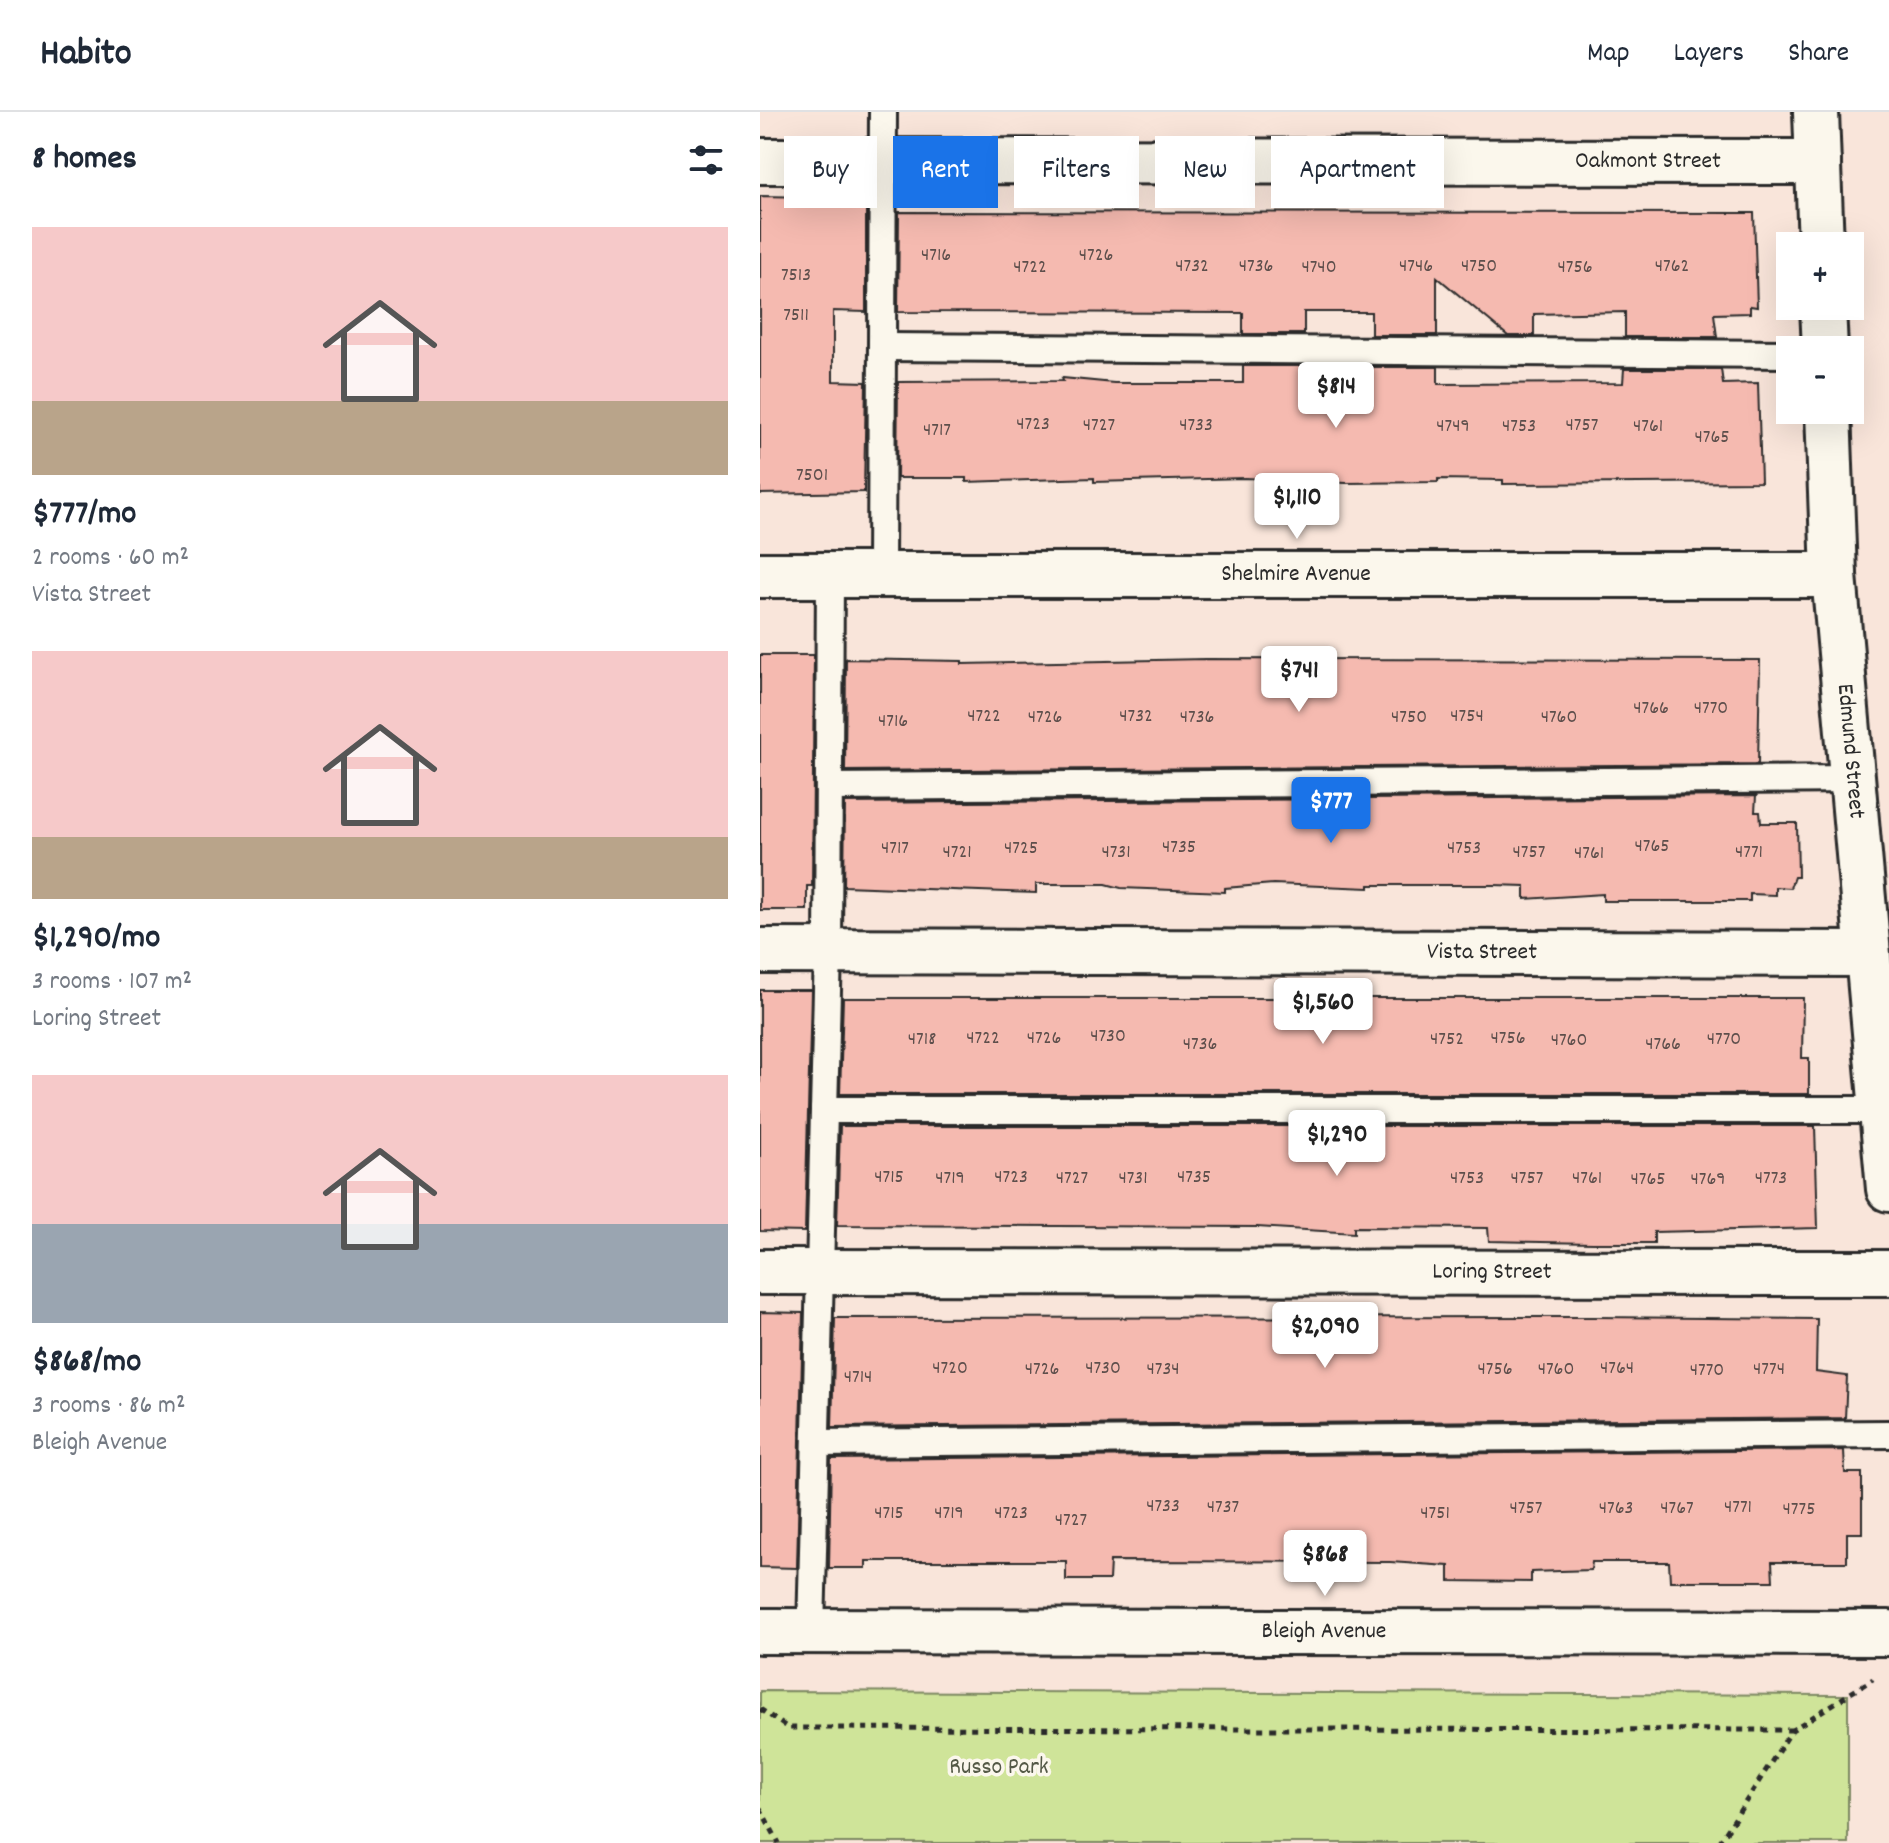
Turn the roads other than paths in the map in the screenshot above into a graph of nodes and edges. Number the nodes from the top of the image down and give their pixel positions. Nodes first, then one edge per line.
1 (883, 112) edge
2 (1816, 112) edge
3 (760, 161) edge
4 (884, 161) junction
5 (1818, 162) junction
6 (1820, 232) edge
7 (883, 347) junction
8 (1776, 354) edge
9 (1829, 424) edge
10 (830, 574) junction
11 (881, 574) junction
12 (760, 575) edge
13 (1834, 575) junction
14 (1852, 779) junction
15 (829, 787) junction
16 (760, 951) edge
17 (828, 951) junction
18 (1867, 954) junction
19 (824, 1110) junction
20 (1882, 1110) junction
21 (1889, 1189) edge
22 (760, 1272) edge
23 (819, 1272) junction
24 (1889, 1273) edge
25 (1889, 1434) edge
26 (816, 1443) junction
27 (760, 1631) edge
28 (811, 1631) junction
29 (1889, 1633) edge

1 - 4 lane
2 - 5 street
3 - 4 street, Oakmont Street
4 - 5 street, Oakmont Street
4 - 7 lane
5 - 6 street
7 - 8 lane
7 - 11 lane
9 - 13 street, Edmund Street
10 - 11 street, Shelmire Avenue
10 - 12 street, Shelmire Avenue
10 - 15 lane
11 - 13 street, Shelmire Avenue
13 - 14 street, Edmund Street
14 - 15 lane
14 - 18 street, Edmund Street
15 - 17 lane
16 - 17 street, Vista Street
17 - 18 street, Vista Street
17 - 19 lane
18 - 20 street, Edmund Street
19 - 20 lane
19 - 23 lane
20 - 21 street, Edmund Street
22 - 23 street, Loring Street
23 - 24 street, Loring Street
23 - 26 lane
25 - 26 lane
26 - 28 lane
27 - 28 street, Bleigh Avenue
28 - 29 street, Bleigh Avenue

